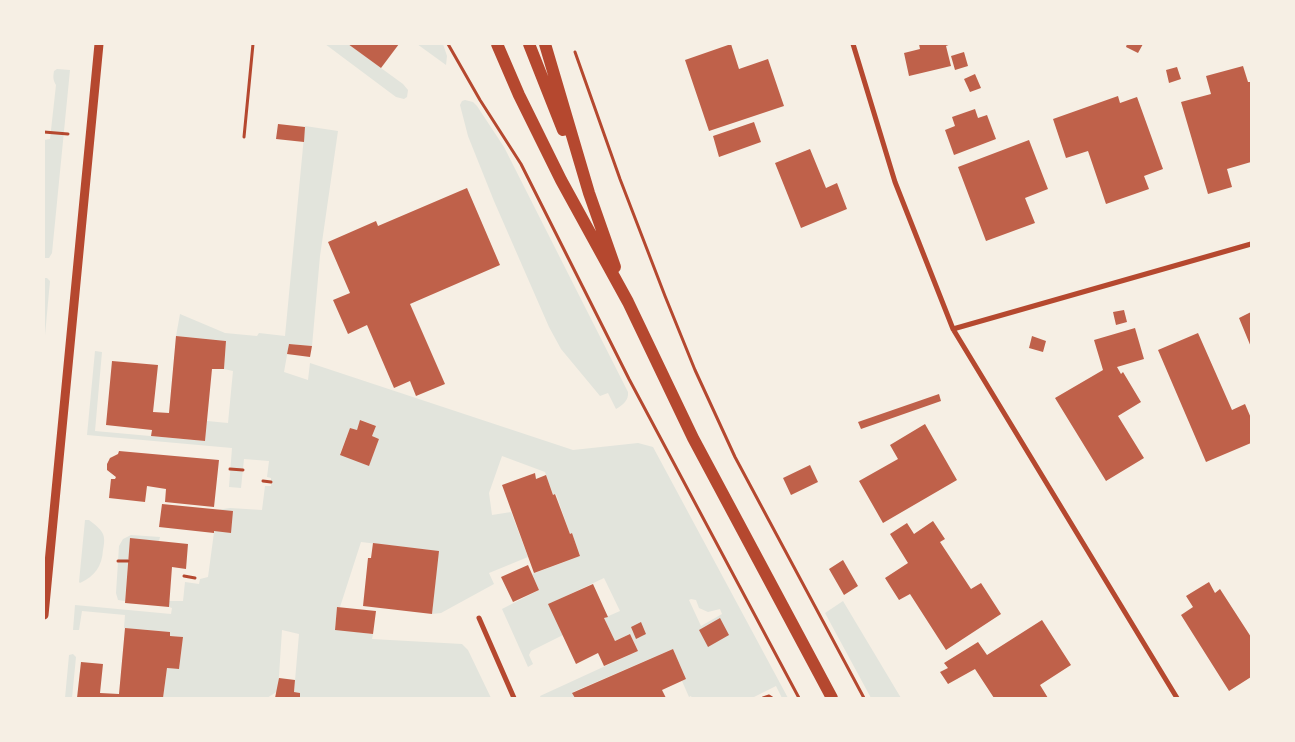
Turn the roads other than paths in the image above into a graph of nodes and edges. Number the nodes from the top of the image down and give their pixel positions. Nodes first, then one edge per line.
1 (100, 44) edge
2 (497, 44) edge
3 (529, 44) edge
4 (545, 44) edge
5 (853, 44) edge
6 (589, 192) junction
7 (1251, 244) edge
8 (628, 302) junction
9 (953, 329) junction
10 (44, 615) edge
11 (479, 618) dead end
12 (514, 698) edge
13 (832, 698) edge
14 (1177, 698) edge

1 - 10 street
2 - 8 main road
3 - 6 main road
4 - 6 main road
5 - 9 street
6 - 8 main road
7 - 9 street
8 - 13 main road
9 - 14 street
11 - 12 street

